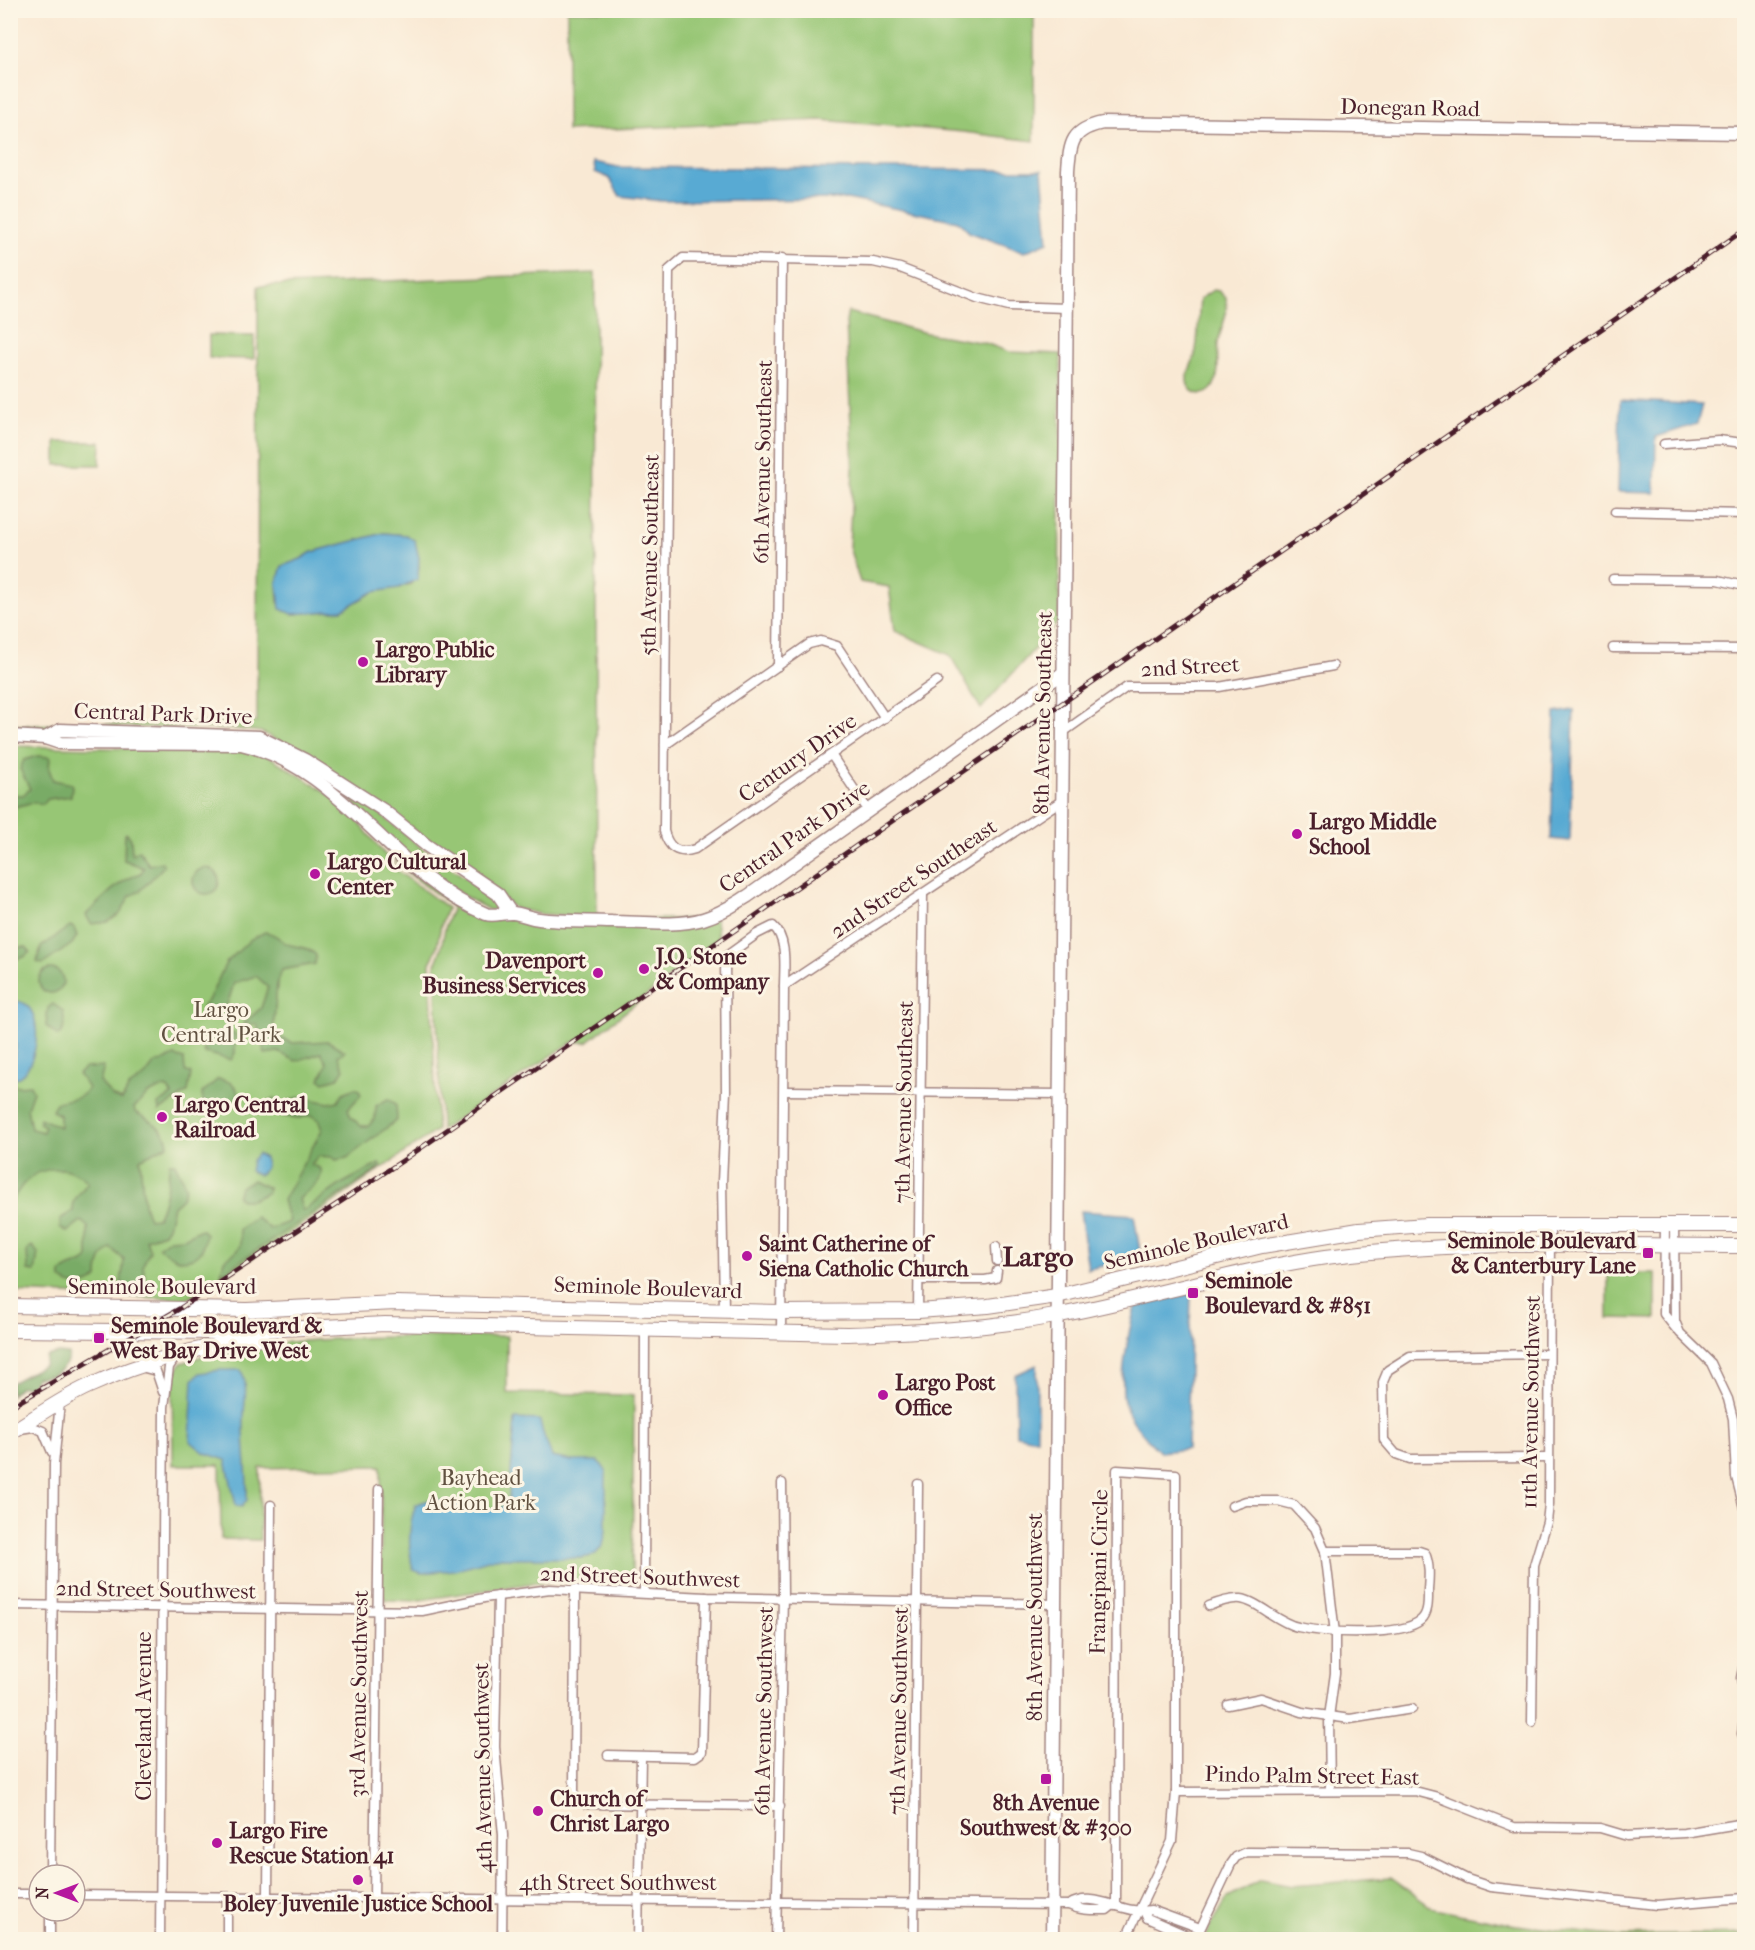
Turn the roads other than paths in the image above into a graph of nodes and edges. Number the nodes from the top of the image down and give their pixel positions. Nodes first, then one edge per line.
1 (1078, 133) joint
2 (1744, 134) edge
3 (782, 258) junction
4 (1066, 308) junction
5 (1744, 443) edge
6 (1664, 444) dead end
7 (1615, 511) dead end
8 (1744, 514) edge
9 (1613, 579) dead end
10 (1744, 586) edge
11 (1613, 648) dead end
12 (1744, 649) edge
13 (778, 666) junction
14 (1333, 666) dead end
15 (1064, 673) junction
16 (937, 681) dead end
17 (885, 718) junction
18 (1062, 733) junction
19 (10, 736) edge
20 (45, 738) junction
21 (665, 745) junction
22 (832, 756) junction
23 (1061, 801) junction
24 (868, 810) junction
25 (672, 849) joint
26 (923, 893) junction
27 (511, 913) junction
28 (784, 986) junction
29 (785, 1091) junction
30 (922, 1092) junction
31 (1061, 1094) junction
32 (1550, 1224) junction
33 (1669, 1224) junction
34 (1744, 1225) edge
35 (1550, 1246) junction
36 (1669, 1246) junction
37 (1744, 1246) edge
38 (996, 1247) dead end
39 (997, 1261) dead end
40 (997, 1271) dead end
41 (919, 1280) junction
42 (1058, 1296) junction
43 (479, 1304) junction
44 (322, 1305) junction
45 (10, 1306) edge
46 (647, 1308) junction
47 (724, 1310) junction
48 (918, 1311) junction
49 (781, 1312) junction
50 (1058, 1316) junction
51 (478, 1324) junction
52 (324, 1326) junction
53 (285, 1328) junction
54 (10, 1330) edge
55 (645, 1330) junction
56 (781, 1333) junction
57 (180, 1353) junction
58 (1549, 1354) junction
59 (141, 1367) junction
60 (164, 1399) junction
61 (60, 1402) junction
62 (12, 1432) edge
63 (1549, 1458) junction
64 (54, 1464) junction
65 (782, 1483) dead end
66 (918, 1484) dead end
67 (379, 1489) dead end
68 (272, 1505) dead end
69 (1232, 1506) dead end
70 (1744, 1508) edge
71 (1325, 1551) junction
72 (575, 1589) junction
73 (644, 1593) junction
74 (498, 1596) junction
75 (783, 1596) junction
76 (706, 1597) junction
77 (917, 1601) junction
78 (1055, 1604) junction
79 (10, 1605) edge
80 (52, 1605) junction
81 (162, 1606) junction
82 (1209, 1606) dead end
83 (271, 1609) junction
84 (377, 1612) junction
85 (1335, 1633) junction
86 (1744, 1664) edge
87 (1744, 1692) edge
88 (1228, 1705) dead end
89 (1412, 1709) dead end
90 (1329, 1717) junction
91 (1744, 1718) edge
92 (1532, 1722) dead end
93 (1742, 1734) dead end
94 (608, 1755) dead end
95 (640, 1756) junction
96 (1330, 1790) junction
97 (1176, 1792) junction
98 (640, 1804) junction
99 (780, 1806) junction
100 (1744, 1823) edge
101 (50, 1863) edge
102 (10, 1894) edge
103 (27, 1894) edge
104 (87, 1894) edge
105 (160, 1896) junction
106 (227, 1897) junction
107 (268, 1897) junction
108 (374, 1898) junction
109 (1744, 1898) edge
110 (502, 1899) junction
111 (638, 1900) junction
112 (777, 1902) junction
113 (914, 1903) junction
114 (1053, 1905) junction
115 (1114, 1906) junction
116 (1141, 1911) junction
117 (50, 1923) edge
118 (1200, 1928) junction
119 (1195, 1939) edge
120 (50, 1940) edge
121 (160, 1940) edge
122 (227, 1940) edge
123 (502, 1940) edge
124 (639, 1940) edge
125 (776, 1940) edge
126 (914, 1940) edge
127 (1052, 1940) edge
128 (1125, 1940) edge

1 - 2 street, Donegan Road
1 - 4 street, 8th Avenue Southeast
3 - 4 street
3 - 13 street, 6th Avenue Southeast
3 - 21 street, 5th Avenue Southeast
4 - 15 street, 8th Avenue Southeast
5 - 6 street
7 - 8 street
9 - 10 street
11 - 12 street
13 - 17 street
13 - 21 street
14 - 18 street, 2nd Street
15 - 18 street, 8th Avenue Southeast
15 - 24 street, Central Park Drive
16 - 17 street, Century Drive
17 - 22 street, Century Drive
18 - 23 street, 8th Avenue Southeast
19 - 20 street, Central Park Drive
20 - 27 street, Central Park Drive
20 - 27 street, Central Park Drive
21 - 25 street, 5th Avenue Southeast
22 - 24 street
22 - 25 street, Century Drive
23 - 26 street, 2nd Street Southeast
23 - 31 street, 8th Avenue Southeast
24 - 27 street, Central Park Drive
26 - 28 street, 2nd Street Southeast
26 - 30 street, 7th Avenue Southeast
28 - 29 street
28 - 47 street
29 - 30 street
29 - 49 street
30 - 31 street
30 - 41 street, 7th Avenue Southeast
31 - 42 street, 8th Avenue Southeast
32 - 33 main road, Seminole Boulevard
32 - 35 street, 11th Avenue Southwest
32 - 42 main road, Seminole Boulevard
33 - 34 main road, Seminole Boulevard
33 - 36 street
35 - 36 main road, Seminole Boulevard
35 - 50 main road, Seminole Boulevard
35 - 58 street, 11th Avenue Southwest
36 - 37 main road, Seminole Boulevard
36 - 70 street
38 - 39 street
40 - 41 street
41 - 48 street, 7th Avenue Southeast
42 - 48 main road, Seminole Boulevard
42 - 50 street, 8th Avenue Southwest
43 - 44 main road, Seminole Boulevard
43 - 46 main road, Seminole Boulevard
43 - 51 main road
44 - 45 main road, Seminole Boulevard
44 - 52 main road
46 - 47 main road, Seminole Boulevard
46 - 55 main road
47 - 49 main road, Seminole Boulevard
48 - 49 main road, Seminole Boulevard
49 - 56 street
50 - 56 main road, Seminole Boulevard
50 - 78 street, 8th Avenue Southwest
51 - 52 main road, Seminole Boulevard
51 - 55 main road, Seminole Boulevard
52 - 53 main road, Seminole Boulevard
53 - 54 main road, Seminole Boulevard
53 - 57 main road
55 - 56 main road, Seminole Boulevard
55 - 73 street
57 - 59 main road
57 - 60 street, Cleveland Avenue
58 - 63 street, 11th Avenue Southwest
58 - 63 street
59 - 60 street
59 - 61 main road
60 - 81 street, Cleveland Avenue
61 - 62 main road
61 - 64 street
62 - 64 street
63 - 92 street, 11th Avenue Southwest
64 - 80 street
65 - 75 street, 6th Avenue Southwest
66 - 77 street, 7th Avenue Southwest
67 - 84 street, 3rd Avenue Southwest
68 - 83 street
69 - 71 street
71 - 85 street
71 - 85 street
72 - 73 street, 2nd Street Southwest
72 - 74 street, 2nd Street Southwest
72 - 98 street
73 - 76 street, 2nd Street Southwest
74 - 84 street, 2nd Street Southwest
74 - 110 street, 4th Avenue Southwest
75 - 76 street, 2nd Street Southwest
75 - 77 street, 2nd Street Southwest
75 - 99 street, 6th Avenue Southwest
76 - 95 street
77 - 78 street, 2nd Street Southwest
77 - 113 street, 7th Avenue Southwest
78 - 114 street, 8th Avenue Southwest
79 - 80 street, 2nd Street Southwest
80 - 81 street, 2nd Street Southwest
80 - 101 street
81 - 83 street, 2nd Street Southwest
81 - 105 street, Cleveland Avenue
82 - 85 street
83 - 84 street, 2nd Street Southwest
83 - 107 street
84 - 108 street, 3rd Avenue Southwest
85 - 90 street
86 - 87 street
88 - 90 street
89 - 90 street
90 - 96 street
91 - 93 street
94 - 95 street
95 - 98 street
96 - 97 street, Pindo Palm Street East
96 - 100 street, Pindo Palm Street East
97 - 115 street, Frangipani Circle
97 - 116 street, Pindo Palm Street East
98 - 99 street
98 - 111 street
99 - 112 street, 6th Avenue Southwest
102 - 103 street
104 - 105 street, 4th Street Southwest
105 - 106 street, 4th Street Southwest
105 - 121 street, Cleveland Avenue
106 - 107 street, 4th Street Southwest
106 - 122 street
107 - 108 street, 4th Street Southwest
108 - 110 street, 4th Street Southwest
109 - 118 street
110 - 111 street, 4th Street Southwest
110 - 123 street, 4th Avenue Southwest
111 - 112 street, 4th Street Southwest
111 - 124 street
112 - 113 street, 4th Street Southwest
112 - 125 street, 6th Avenue Southwest
113 - 114 street, 4th Street Southwest
113 - 126 street, 7th Avenue Southwest
114 - 115 street, 4th Street Southwest
114 - 127 street, 8th Avenue Southwest
115 - 116 street, 4th Street Southwest
116 - 118 street, 4th Street Southwest
116 - 119 street
116 - 128 street, Pindo Palm Street East
117 - 120 street
118 - 119 street

